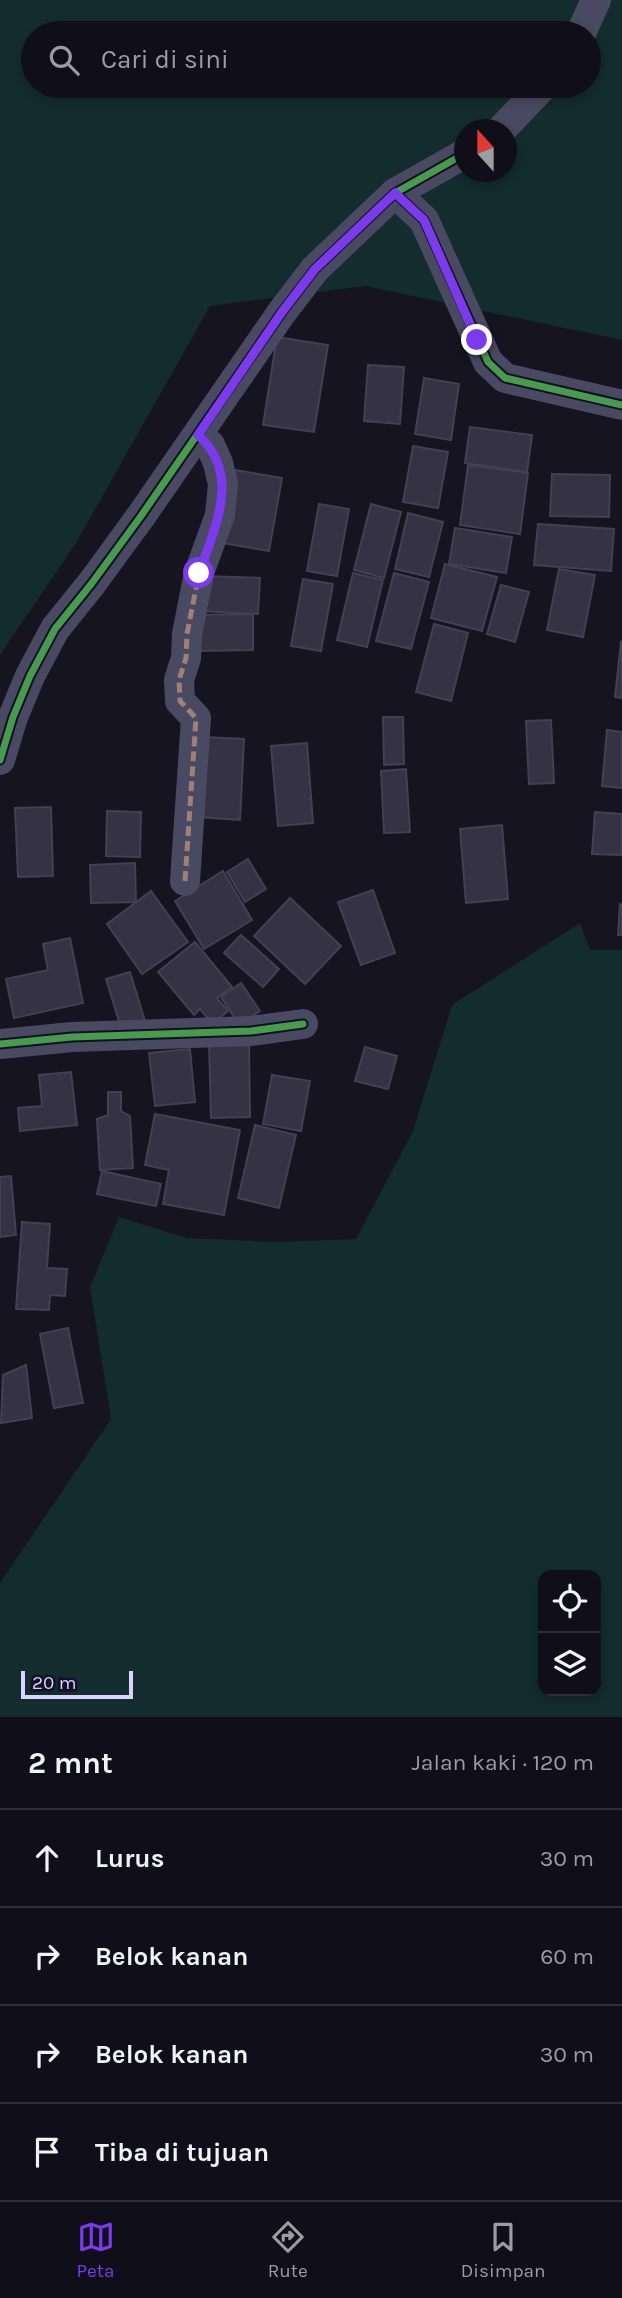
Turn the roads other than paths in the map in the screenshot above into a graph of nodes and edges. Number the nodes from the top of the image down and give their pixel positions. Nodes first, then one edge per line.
1 (596, 0) edge
2 (586, 21) edge
3 (532, 98) edge
4 (512, 119) edge
5 (454, 161) edge
6 (395, 193) junction
7 (622, 405) edge
8 (198, 435) junction
9 (0, 760) edge
10 (185, 881) dead end
11 (303, 1024) dead end
12 (0, 1044) edge

1 - 2 street
3 - 4 street
5 - 6 street
6 - 7 street
6 - 8 street
8 - 9 street
8 - 10 street
11 - 12 street

